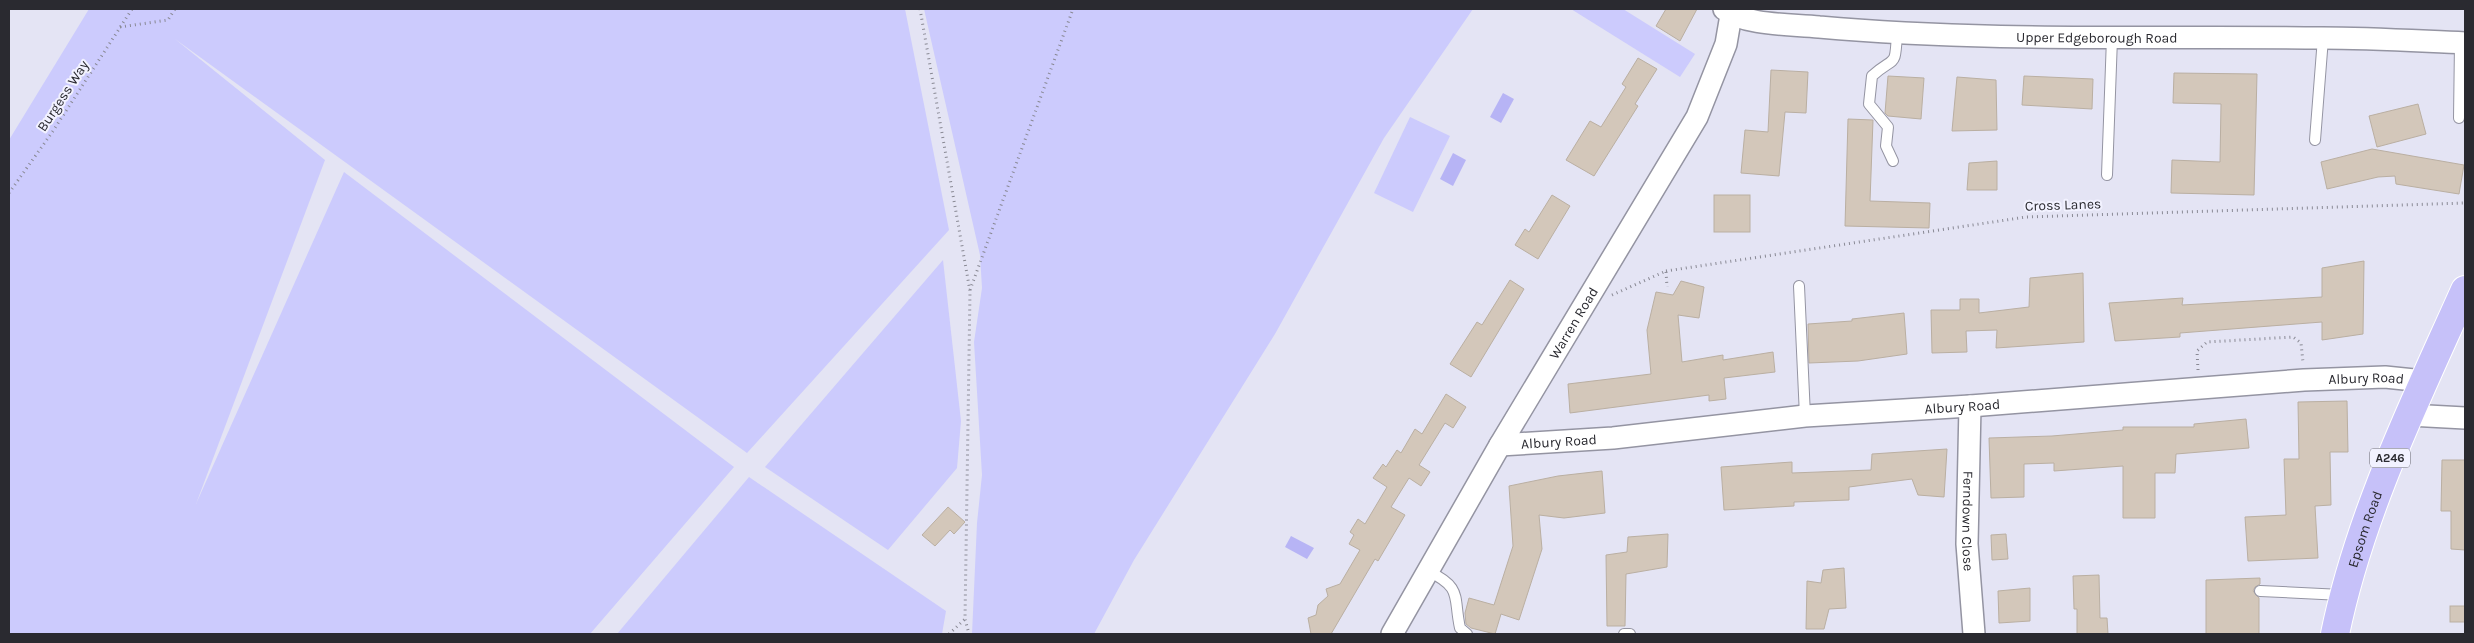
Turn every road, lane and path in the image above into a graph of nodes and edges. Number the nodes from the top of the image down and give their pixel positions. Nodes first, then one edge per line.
1 (132, 9) edge
2 (175, 9) edge
3 (920, 9) edge
4 (1073, 9) edge
5 (1732, 11) edge
6 (120, 27) junction
7 (1897, 34) junction
8 (2112, 38) junction
9 (2323, 38) junction
10 (2463, 43) edge
11 (2460, 118) dead end
12 (2316, 140) dead end
13 (1893, 161) dead end
14 (2107, 175) dead end
15 (9, 193) edge
16 (2465, 203) edge
17 (1666, 271) junction
18 (1799, 286) dead end
19 (1667, 287) dead end
20 (2465, 290) edge
21 (970, 291) junction
22 (1584, 307) junction
23 (2304, 380) junction
24 (2424, 381) junction
25 (2199, 388) junction
26 (1970, 406) junction
27 (2410, 414) junction
28 (1805, 416) junction
29 (2465, 418) edge
30 (1500, 444) junction
31 (1428, 571) junction
32 (2260, 592) dead end
33 (2343, 595) junction
34 (965, 619) junction
35 (949, 634) edge
36 (969, 634) edge
37 (1392, 634) edge
38 (1467, 634) edge
39 (1624, 634) edge
40 (1630, 634) edge
41 (1974, 634) edge
42 (2335, 634) edge

1 - 6 path, Burgess Way
2 - 6 path
3 - 21 path
4 - 21 path
5 - 7 street, Upper Edgeborough Road
5 - 22 street, Warren Road
6 - 15 path, Burgess Way
7 - 8 street, Upper Edgeborough Road
7 - 13 lane
8 - 9 street, Upper Edgeborough Road
8 - 14 lane
9 - 10 street, Upper Edgeborough Road
9 - 12 lane
10 - 11 lane
16 - 17 path, Cross Lanes
17 - 19 path
17 - 22 path, Cross Lanes
18 - 28 lane
20 - 24 main road, Epsom Road / A246
21 - 34 path
22 - 30 street, Warren Road
23 - 24 street, Albury Road
23 - 25 street, Albury Road
23 - 25 path
24 - 27 main road, Epsom Road / A246
25 - 26 street, Albury Road
26 - 28 street, Albury Road
26 - 41 street, Ferndown Close
27 - 29 street
27 - 33 main road, Epsom Road / A246
28 - 30 street, Albury Road
30 - 31 street, Warren Road
31 - 37 street, Warren Road
31 - 38 lane
32 - 33 lane
33 - 42 main road, Epsom Road / A246
34 - 35 path
34 - 36 path
39 - 40 lane

